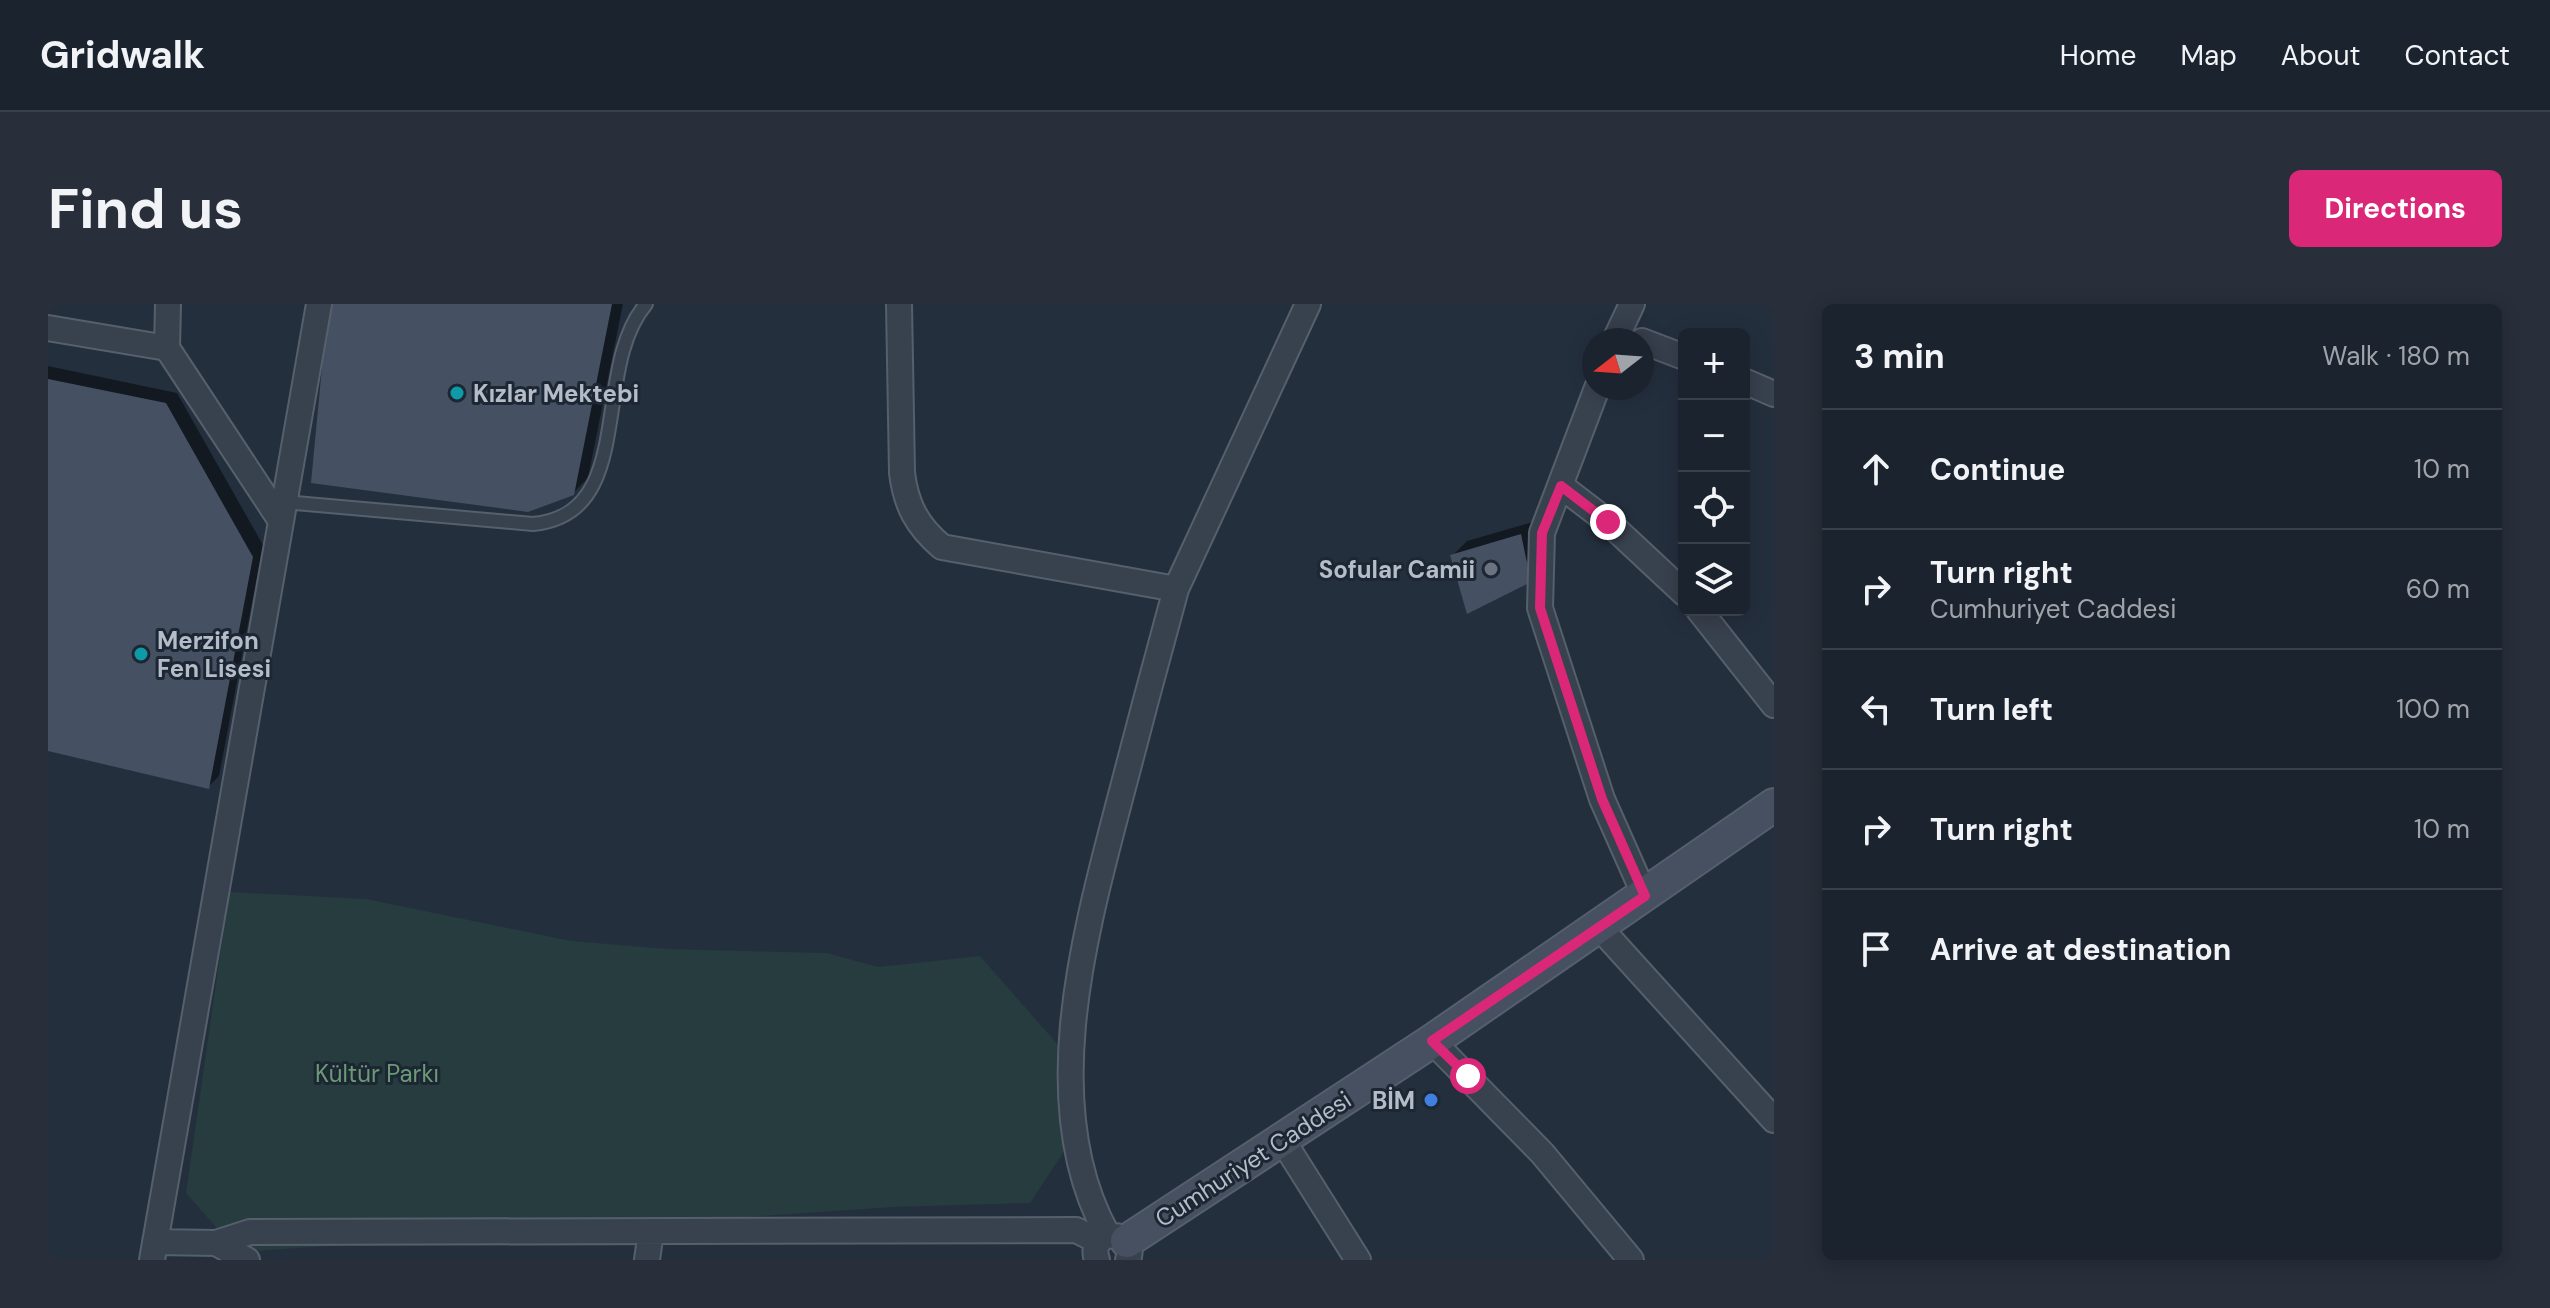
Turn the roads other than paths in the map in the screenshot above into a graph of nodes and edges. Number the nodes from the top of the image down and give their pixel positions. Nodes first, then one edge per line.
1 (168, 304) edge
2 (319, 304) edge
3 (646, 304) edge
4 (899, 304) edge
5 (1308, 304) edge
6 (1632, 304) edge
7 (48, 328) edge
8 (1629, 328) edge
9 (1654, 347) edge
10 (167, 348) junction
11 (1678, 355) edge
12 (1750, 384) edge
13 (1774, 394) edge
14 (1593, 400) edge
15 (1561, 486) junction
16 (283, 511) junction
17 (1678, 587) edge
18 (1176, 589) junction
19 (1704, 616) edge
20 (1774, 705) edge
21 (1774, 805) edge
22 (1645, 896) junction
23 (1599, 927) junction
24 (1432, 1041) junction
25 (1774, 1120) edge
26 (1283, 1141) junction
27 (651, 1231) junction
28 (216, 1243) junction
29 (1111, 1247) edge
30 (154, 1251) edge
31 (247, 1260) edge
32 (647, 1260) edge
33 (1358, 1260) edge
34 (1631, 1260) edge

1 - 10 street
2 - 16 street
3 - 16 lane
4 - 18 street
5 - 18 street
6 - 8 street
7 - 10 street
9 - 11 street
10 - 16 street
12 - 13 street
14 - 15 street
15 - 17 street
15 - 22 street
16 - 30 street
18 - 29 street
19 - 20 street
21 - 22 main road, Cumhuriyet Caddesi
22 - 23 main road, Cumhuriyet Caddesi
23 - 24 main road, Cumhuriyet Caddesi
23 - 25 street
24 - 26 main road, Cumhuriyet Caddesi
24 - 34 street
26 - 29 main road, Cumhuriyet Caddesi
26 - 33 street
27 - 28 street
27 - 29 street
27 - 32 street
28 - 30 street
28 - 31 street

